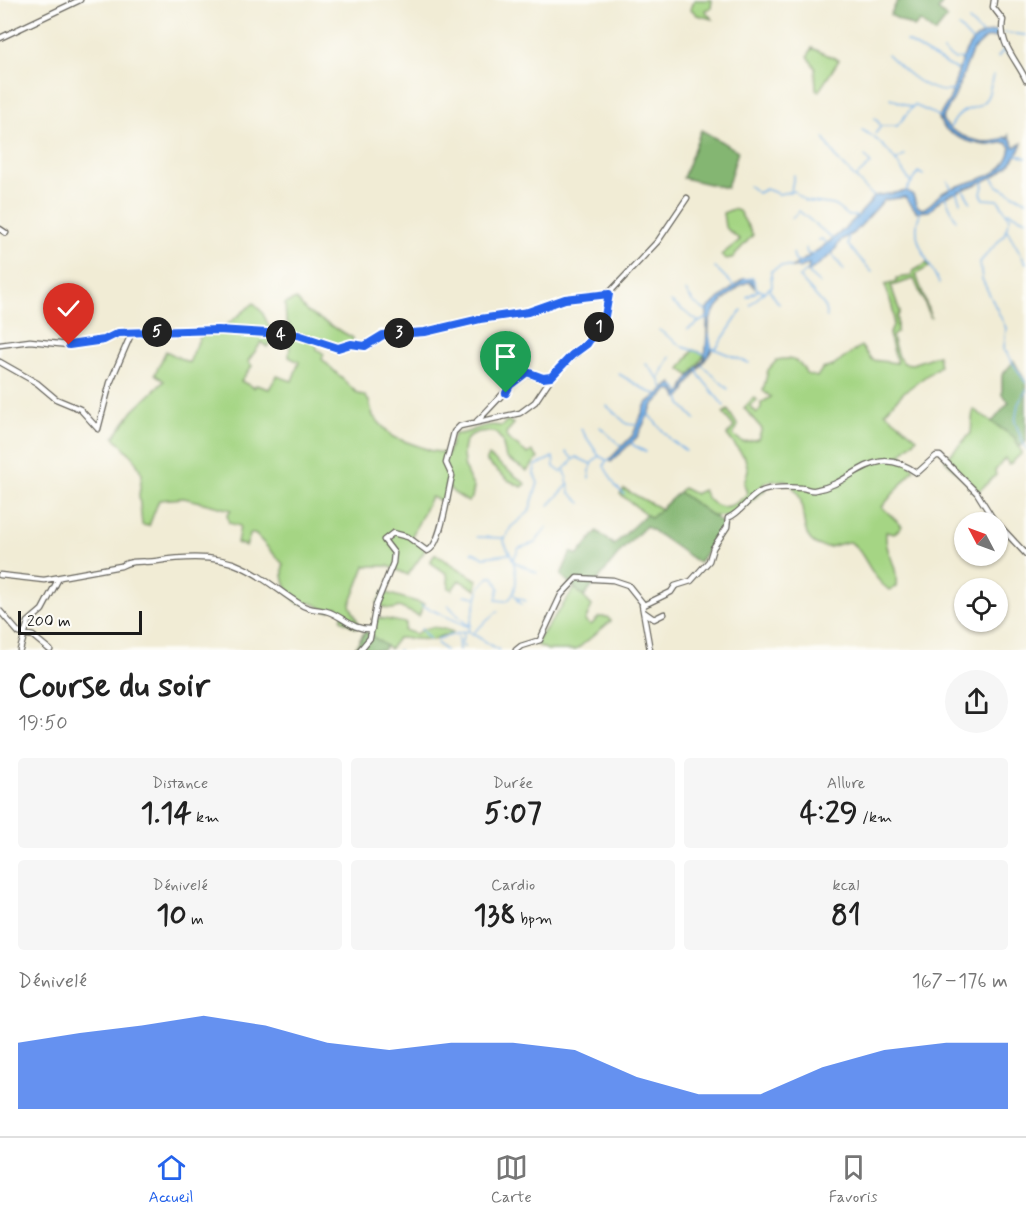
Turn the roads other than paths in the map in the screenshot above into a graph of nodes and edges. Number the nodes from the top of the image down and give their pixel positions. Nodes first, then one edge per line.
1 (80, 0) edge
2 (994, 0) edge
3 (0, 38) edge
4 (1026, 80) edge
5 (687, 198) dead end
6 (0, 229) edge
7 (6, 233) dead end
8 (609, 294) junction
9 (132, 332) junction
10 (0, 345) edge
11 (0, 362) edge
12 (551, 377) junction
13 (476, 422) junction
14 (989, 512) edge
15 (1008, 535) edge
16 (1026, 554) edge
17 (0, 574) edge
18 (60, 578) junction
19 (642, 608) junction
20 (0, 611) edge
21 (664, 614) dead end
22 (372, 629) junction
23 (23, 635) junction
24 (20, 650) edge
25 (50, 650) edge
26 (360, 650) edge
27 (516, 650) edge
28 (650, 650) edge

1 - 3 street
2 - 4 street
5 - 8 street
6 - 7 street
8 - 9 street
8 - 12 street
9 - 10 street
9 - 11 street
12 - 13 street
12 - 13 street
13 - 22 street
14 - 19 street
15 - 16 street
17 - 18 street
18 - 22 street
18 - 23 street
19 - 21 street
19 - 27 street
19 - 28 street
20 - 23 street
22 - 26 street
23 - 24 street
23 - 25 street

